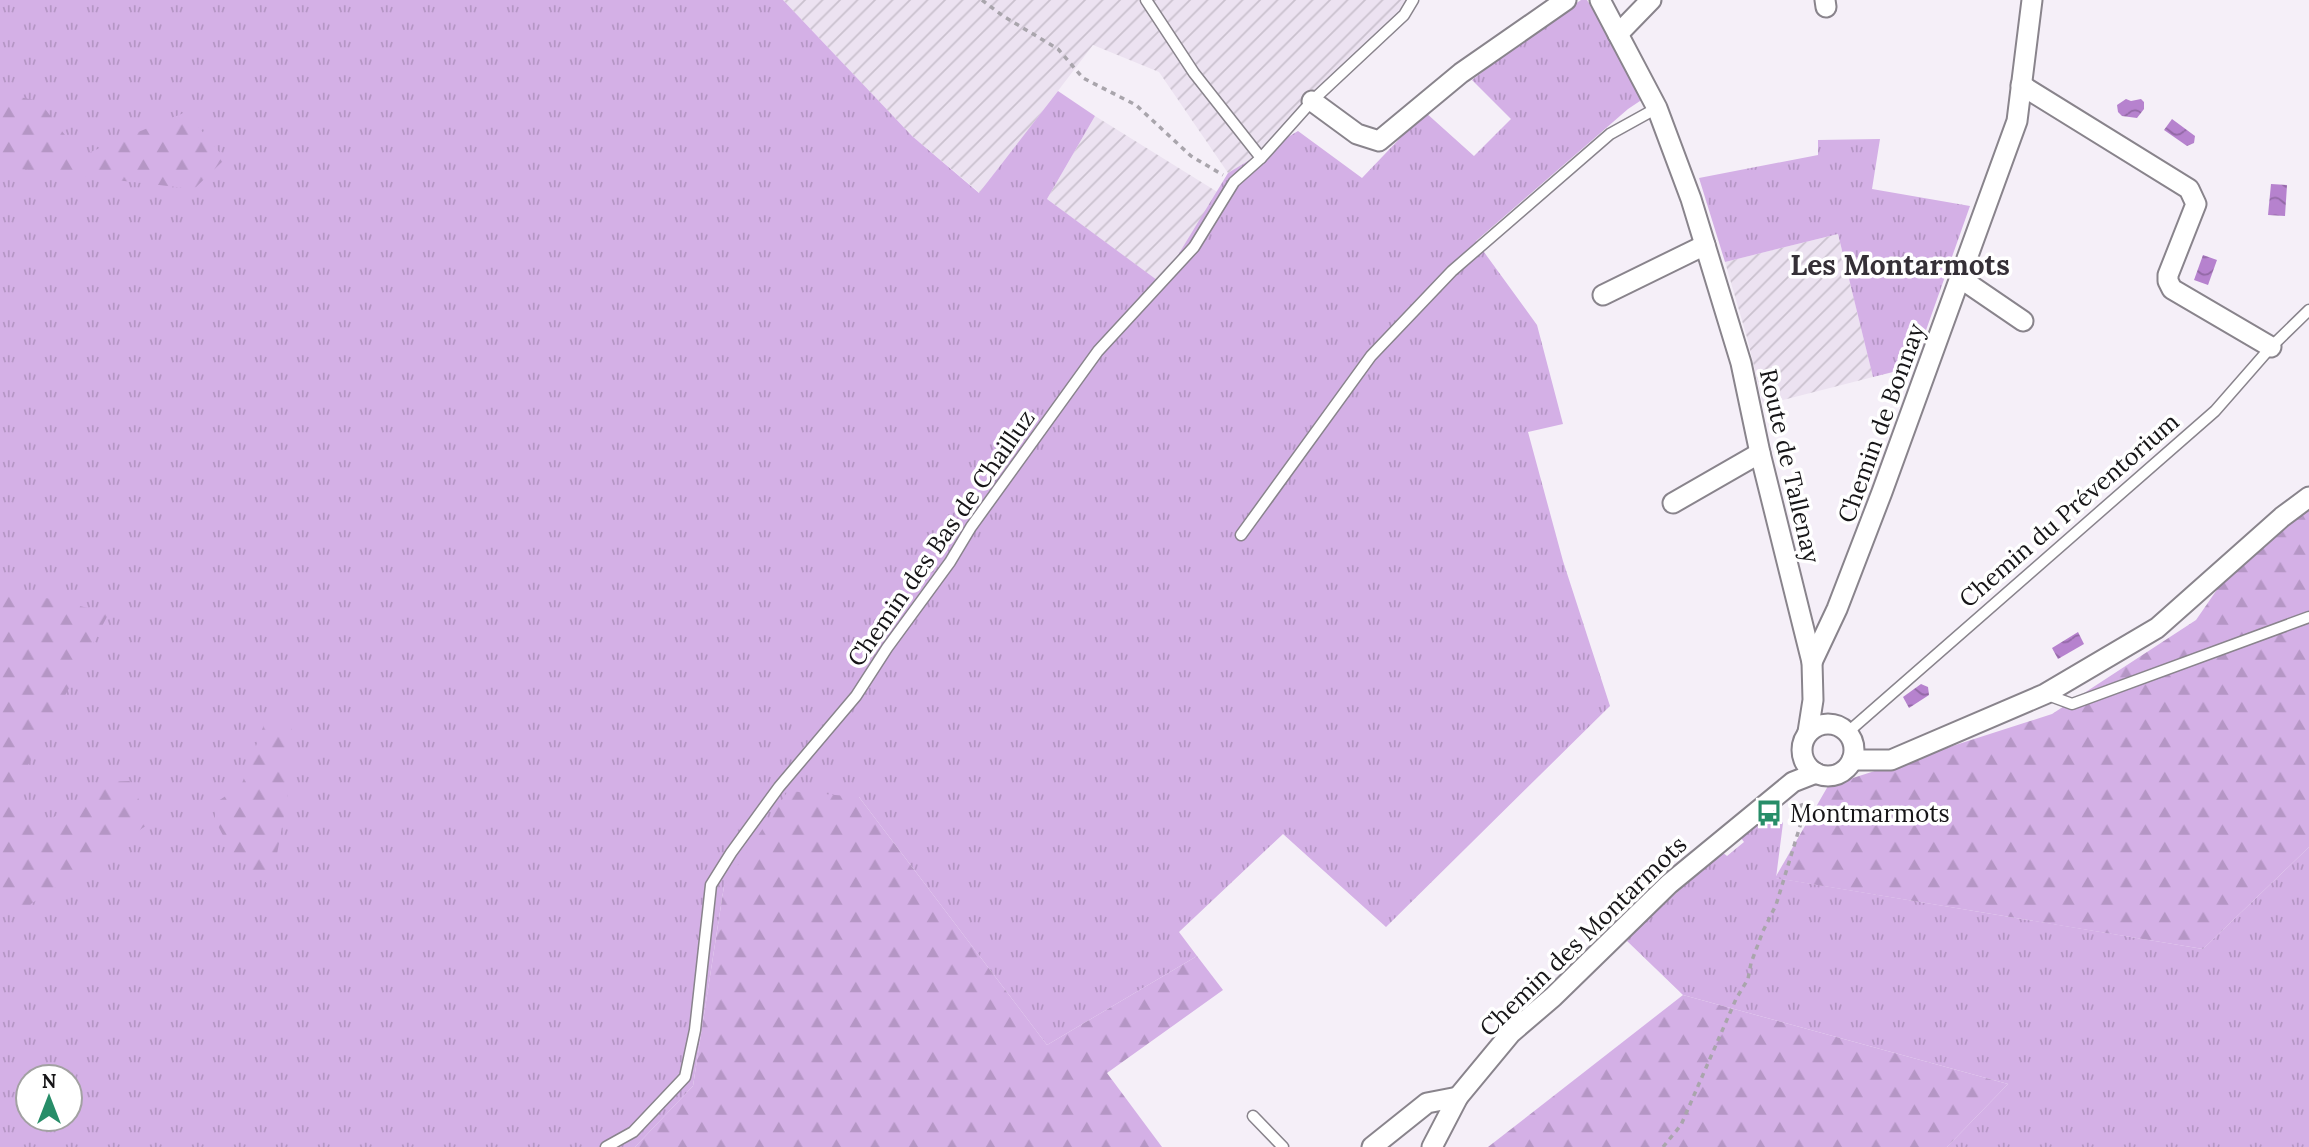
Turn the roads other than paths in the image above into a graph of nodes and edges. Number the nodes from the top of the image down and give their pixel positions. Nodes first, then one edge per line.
1 (1147, 0) edge
2 (1413, 0) edge
3 (1566, 0) edge
4 (1600, 0) edge
5 (1651, 0) edge
6 (2032, 0) edge
7 (1618, 34) junction
8 (2021, 85) junction
9 (1312, 101) junction
10 (1657, 108) junction
11 (1261, 158) junction
12 (1705, 245) junction
13 (1960, 278) junction
14 (1603, 295) dead end
15 (2309, 310) edge
16 (2023, 321) dead end
17 (2272, 347) junction
18 (1760, 453) junction
19 (2309, 497) edge
20 (1673, 503) dead end
21 (1241, 535) dead end
22 (2309, 617) edge
23 (1812, 662) junction
24 (2045, 694) junction
25 (1813, 700) junction
26 (1827, 723) junction
27 (1808, 732) junction
28 (1848, 732) junction
29 (1852, 760) junction
30 (1810, 767) junction
31 (1458, 1097) junction
32 (1253, 1116) dead end
33 (606, 1147) edge
34 (1283, 1147) edge
35 (1372, 1147) edge
36 (1432, 1147) edge

1 - 11 lane
2 - 9 lane, Chemin des Bas de Chailluz
3 - 9 street
4 - 7 street, Route de Tallenay
5 - 7 street
6 - 8 street, Chemin de Bonnay
7 - 10 street, Route de Tallenay
8 - 13 street, Chemin de Bonnay
8 - 17 street
9 - 11 lane, Chemin des Bas de Chailluz
10 - 12 street, Route de Tallenay
10 - 21 lane
11 - 33 lane, Chemin des Bas de Chailluz
12 - 14 street
12 - 18 street, Route de Tallenay
13 - 16 street
13 - 23 street, Chemin de Bonnay
15 - 17 lane, Chemin du Préventorium
17 - 28 lane, Chemin du Préventorium
18 - 20 street
18 - 23 street, Route de Tallenay
19 - 24 street
22 - 24 lane
23 - 25 street, Route de Tallenay
24 - 29 street
25 - 26 street, Route de Tallenay
25 - 27 street, Route de Tallenay
26 - 27 street
26 - 28 street
27 - 30 street
28 - 29 street
29 - 30 street
30 - 31 street, Chemin des Montarmots
31 - 35 street
31 - 36 street, Chemin des Montarmots
32 - 34 lane

